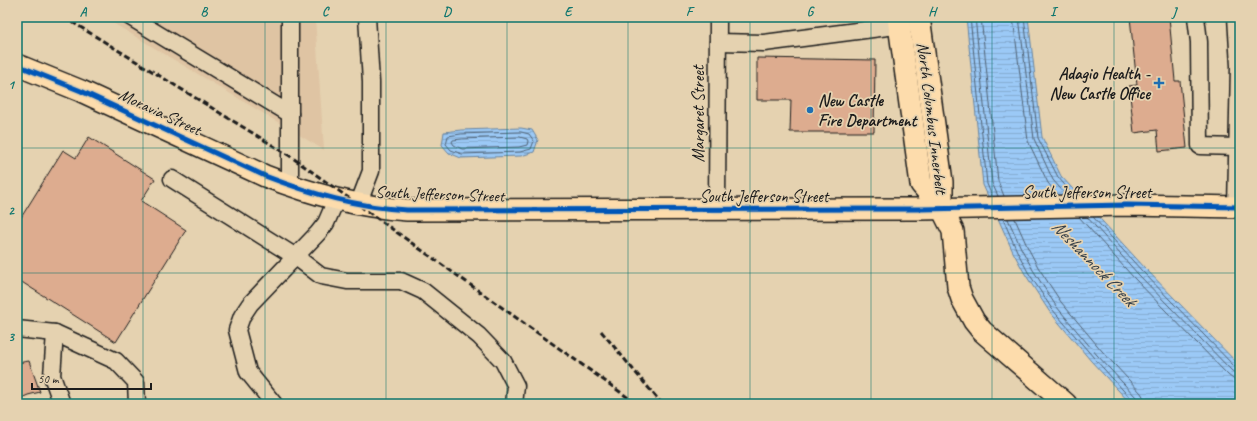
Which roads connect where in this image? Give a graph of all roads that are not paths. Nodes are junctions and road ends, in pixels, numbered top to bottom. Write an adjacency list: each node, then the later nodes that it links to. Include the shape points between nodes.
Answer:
1 (130, 17): 12 (street)
2 (290, 17): 12 (street)
3 (367, 17): 17 (street, via 371,82 371,171)
4 (718, 17): 9 (street, Margaret Street)
5 (1196, 17): 13 (street, via 1199,42 1200,146)
6 (1236, 17): 11 (street)
7 (920, 20): 8 (street); 19 (main road, North Columbus Innerbelt, via 942,182)
8 (899, 22): 9 (street, via 764,43); 19 (main road, North Columbus Innerbelt, via 921,184)
9 (718, 42): 20 (street, Margaret Street)
10 (17, 65): 15 (main road, Moravia Street)
11 (1239, 66): 13 (street)
12 (290, 114): 15 (street)
13 (1237, 147): 18 (street)
14 (172, 179): 21 (street)
15 (290, 185): 16 (main road, South Jefferson Street)
16 (336, 200): 17 (main road, South Jefferson Street); 21 (street, via 326,223)
17 (358, 205): 20 (main road, South Jefferson Street, via 407,210)
18 (1238, 207): 19 (main road, South Jefferson Street, via 1127,205)
19 (942, 209): 20 (main road, South Jefferson Street); 28 (main road, via 953,231 960,293 974,322)
20 (717, 210)
21 (296, 257): 26 (street, via 250,304 237,330 248,372); 27 (street, via 321,276 347,281 401,281 423,291 479,336 503,361 516,386)
22 (17, 329): 23 (street)
23 (55, 332): 24 (street, via 52,376); 25 (street, via 116,361 136,382)
24 (62, 404)
25 (137, 404)
26 (274, 404)
27 (514, 404)
28 (1066, 404)

